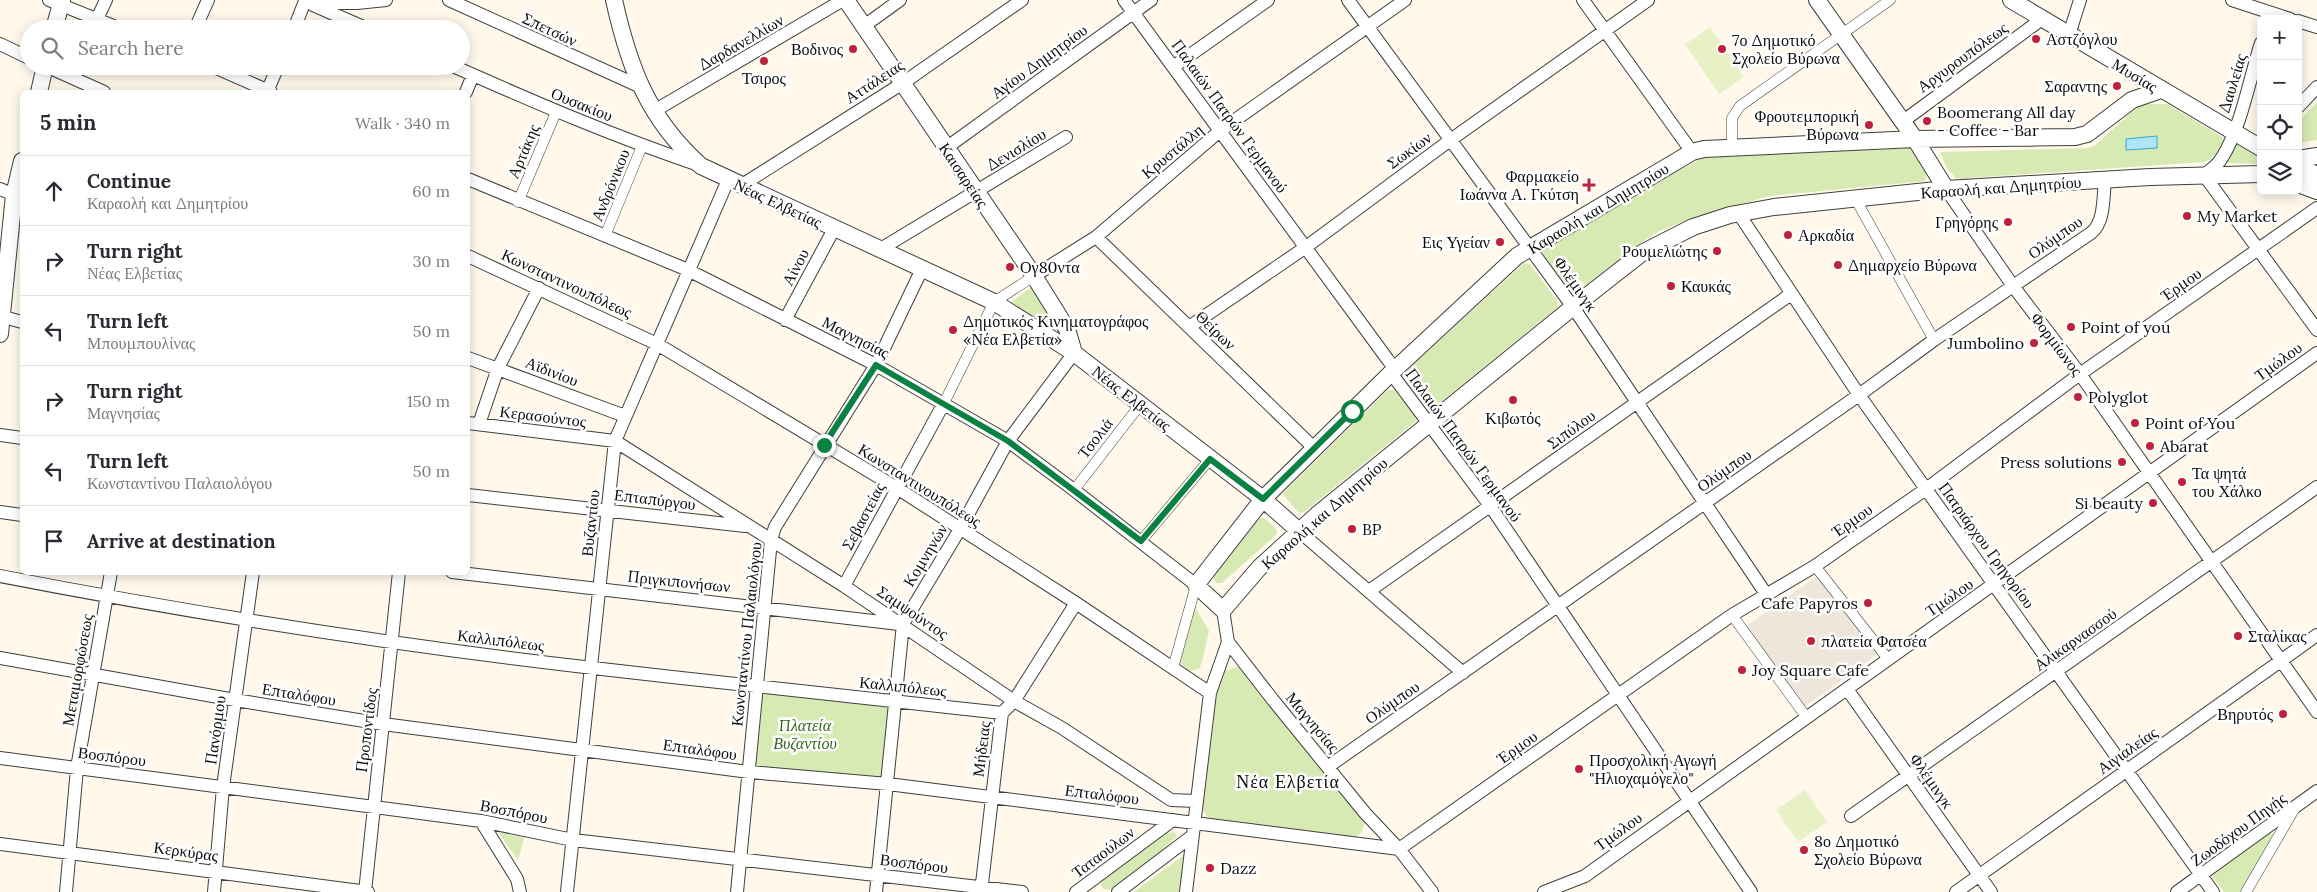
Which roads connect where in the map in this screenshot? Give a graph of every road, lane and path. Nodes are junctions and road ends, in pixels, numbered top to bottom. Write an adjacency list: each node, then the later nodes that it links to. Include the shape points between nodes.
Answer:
1 (106, 0): 25 (street)
2 (208, 0): 28 (street)
3 (386, 0): 21 (street, via 357,3)
4 (449, 0): 49 (street, Σπετσών)
5 (614, 0): 49 (street, Νέας Ελβετίας)
6 (845, 0): 32 (street, Καισαρείας); 58 (street, Δαρδανελλίων)
7 (900, 0): 32 (street)
8 (1022, 0): 48 (street, Αττάλειας)
9 (1124, 0): 24 (street, Παλαιών Πατρών Γερμανού)
10 (1151, 0): 24 (street, Αγίου Δημητρίου)
11 (1268, 0): 41 (street)
12 (1348, 0): 33 (street, Φλέμινγκ)
13 (1406, 0): 33 (street, Κρυστάλλη)
14 (1583, 0): 35 (street)
15 (1648, 0): 35 (street, Σωκίων)
16 (1817, 0): 36 (street, Φορμίωνος)
17 (1890, 0): 36 (street)
18 (2011, 0): 26 (street, Μυσίας)
19 (2080, 0): 37 (street)
20 (2232, 0): 23 (street)
21 (304, 1): 29 (street); 30 (street)
22 (57, 2): 25 (street); 27 (street)
23 (2271, 10)
24 (1133, 12): 41 (street, Παλαιών Πατρών Γερμανού); 68 (street, Αγίου Δημητρίου)
25 (97, 19)
26 (2042, 19): 37 (street, Μυσίας); 60 (street, Αργυρουπόλεως)
27 (55, 20)
28 (199, 20)
29 (297, 20)
30 (347, 20)
31 (2302, 22): 34 (street)
32 (864, 26): 48 (street, Καισαρείας)
33 (1368, 26): 61 (street, Κρυστάλλη); 65 (street, Φλέμινγκ)
34 (2317, 27)
35 (1606, 31): 65 (street, Σωκίων); 70 (street)
36 (1843, 35): 60 (street, Φορμίωνος); 69 (street, via 1734,112)
37 (2069, 35): 56 (street, Μυσίας)
38 (0, 44): 39 (street)
39 (20, 54)
40 (2257, 56): 62 (street, Δαυλείας)
41 (1173, 67): 61 (street, Παλαιών Πατρών Γερμανού)
42 (470, 74): 47 (street, Ουσακίου)
43 (43, 75): 51 (street)
44 (65, 75): 52 (street)
45 (232, 75): 53 (street)
46 (275, 75): 54 (street)
47 (473, 75): 55 (street); 59 (street, Ουσακίου)
48 (903, 83): 68 (street, Καισαρείας); 79 (street, Αττάλειας)
49 (639, 86): 58 (street, Νέας Ελβετίας)
50 (2317, 87): 57 (street)
51 (39, 90)
52 (99, 90)
53 (265, 90)
54 (270, 90)
55 (467, 90)
56 (2161, 90): 62 (street, Μυσίας); 64 (street, Καραολή και Δημητρίου, via 2132,100 2087,134 2075,137)
57 (2300, 105)
58 (654, 111): 72 (street, Νέας Ελβετίας, via 685,152)
59 (556, 112): 66 (street, Ουσακίου); 86 (street, Αρτάκης)
60 (1902, 122): 64 (street, Φορμίωνος)
61 (1221, 130): 91 (street, Κρυστάλλη); 92 (street, Παλαιών Πατρών Γερμανού)
62 (2233, 132): 67 (street, Μυσίας); 76 (street, Δαυλείας, via 2224,156)
63 (1066, 137): 83 (street, Δενισλίου)
64 (1915, 140): 69 (street, Καραολή και Δημητρίου); 81 (street, Φορμίωνος)
65 (1449, 141): 92 (street, Σωκίων); 93 (street, Φλέμινγκ)
66 (642, 146): 72 (street, Ουσακίου); 90 (street, Ανδρόνικου)
67 (2257, 146)
68 (946, 148): 83 (street, Καισαρείας)
69 (1732, 148): 70 (street, Καραολή και Δημητρίου)
70 (1692, 152): 93 (street, Καραολή και Δημητρίου)
71 (2317, 156): 74 (street)
72 (701, 166): 79 (street, Νέας Ελβετίας)
73 (20, 168): 84 (street)
74 (2306, 169)
75 (2257, 174): 76 (street, Καραολή και Δημητρίου)
76 (2204, 175): 78 (street, Καραολή και Δημητρίου); 94 (street)
77 (470, 180): 86 (street, Μαγνησίας)
78 (2105, 180): 81 (street, Καραολή και Δημητρίου); 100 (street, Ολύμπου, via 2098,228)
79 (735, 182): 89 (street, Νέας Ελβετίας); 98 (street, Βυζαντίου)
80 (2302, 185): 82 (street)
81 (1946, 189): 85 (street, Καραολή και Δημητρίου); 100 (street, Φορμίωνος)
82 (2317, 191)
83 (975, 192): 95 (street, Δενισλίου); 99 (street, Καισαρείας)
84 (12, 194): 105 (street)
85 (1855, 198): 88 (street, Καραολή και Δημητρίου, via 1784,205); 111 (street)
86 (518, 202): 90 (street, Μαγνησίας)
87 (2317, 208): 94 (street, Έρμου)
88 (1739, 214): 102 (street, Πατριάρχου Γρηγορίου); 104 (street, Καραολή και Δημητρίου, via 1693,226 1642,253)
89 (834, 230): 95 (street, Νέας Ελβετίας); 106 (street, Αίνου)
90 (605, 236): 98 (street, Μαγνησίας)
91 (1096, 237): 99 (street, Κρυστάλλη); 108 (street, Θείρων)
92 (1306, 247): 108 (street, Σωκίων); 118 (street, Παλαιών Πατρών Γερμανού, via 1392,365)
93 (1530, 248): 104 (street, Φλέμινγκ); 118 (street, Καραολή και Δημητρίου, via 1499,272)
94 (2259, 249): 109 (street); 119 (street, Έρμου)
95 (879, 250): 97 (street, Νέας Ελβετίας)
96 (470, 257): 101 (street, Κωνσταντινουπόλεως)
97 (922, 269): 103 (street, Νέας Ελβετίας); 116 (street, Κωνσταντίνου Παλαιολόγου)
98 (688, 270): 106 (street, Μαγνησίας); 112 (street, Βυζαντίου)
99 (1034, 276): 103 (street); 113 (street, Καισαρείας, via 1067,329)
100 (2013, 286): 111 (street, Ολύμπου); 119 (street, Φορμίωνος)
101 (538, 288): 112 (street, Κωνσταντινουπόλεως); 117 (street)
102 (1791, 294): 120 (street, Πατριάρχου Γρηγορίου); 122 (street, Σιπύλου)
103 (994, 302): 113 (street, Νέας Ελβετίας); 121 (street, Σεβαστείας)
104 (1573, 307): 122 (street, Φλέμινγκ); 126 (street, Καραολή και Δημητρίου)
105 (1, 316): 107 (street); 110 (street)
106 (785, 320): 116 (street, Μαγνησίας)
107 (20, 321)
108 (1189, 327): 132 (street, Θείρων)
109 (2317, 330)
110 (0, 334)
111 (1934, 340): 120 (street, Ολύμπου)
112 (658, 344): 124 (street, Βυζαντίου); 131 (street, Κωνσταντινουπόλεως)
113 (1074, 353): 123 (street, Νέας Ελβετίας); 130 (street, Κομνηνών)
114 (2317, 353): 134 (street, Τμώλου)
115 (470, 359): 117 (street, Αϊδινίου)
116 (876, 365): 121 (street, Μαγνησίας); 131 (street, Κωνσταντίνου Παλαιολόγου)
117 (498, 368): 124 (street, Αϊδινίου); 125 (street)
118 (1391, 372): 126 (street, Παλαιών Πατρών Γερμανού); 132 (street, Καραολή και Δημητρίου)
119 (2080, 374): 134 (street, Φορμίωνος); 137 (street, Έρμου)
120 (1859, 395): 137 (street, Πατριάρχου Γρηγορίου); 141 (street, Ολύμπου)
121 (944, 403): 130 (street, Μαγνησίας); 135 (street, Σεβαστείας)
122 (1636, 403): 141 (street, Φλέμινγκ); 142 (street, Σιπύλου)
123 (1140, 404): 133 (street, Νέας Ελβετίας); 138 (street, Τσολιά)
124 (625, 416): 129 (street, Βυζαντίου)
125 (474, 424): 129 (street, Κερασούντος)
126 (1430, 424): 142 (street, Παλαιών Πατρών Γερμανού); 148 (street, Καραολή και Δημητρίου)
127 (0, 435): 128 (street)
128 (20, 438)
129 (615, 441): 143 (street, Βυζαντίου); 146 (street, Σαμψούντος)
130 (1008, 441): 138 (street, Μαγνησίας); 147 (street, Κομνηνών)
131 (824, 445): 135 (street, Κωνσταντινουπόλεως); 149 (street, Κωνσταντίνου Παλαιολόγου, via 775,527)
132 (1314, 448): 140 (street, Καραολή και Δημητρίου)
133 (1210, 459): 140 (street, Νέας Ελβετίας); 150 (street)
134 (2150, 473): 151 (street, Φορμίωνος); 158 (street, Τμώλου)
135 (897, 488): 147 (street, Κωνσταντινουπόλεως); 160 (street, Σεβαστείας)
136 (2317, 488): 151 (street, Αλικαρνασσού)
137 (1926, 489): 152 (street, Έρμου); 158 (street, Πατριάρχου Γρηγορίου)
138 (1074, 490): 150 (street, Μαγνησίας)
139 (470, 495): 143 (street, Επταπύργου)
140 (1263, 499): 148 (street, Νέας Ελβετίας); 159 (street, Καραολή και Δημητρίου)
141 (1704, 504): 163 (street, Φλέμινγκ); 167 (street, Ολύμπου)
142 (1491, 506): 162 (street, Σιπύλου); 167 (street, Παλαιών Πατρών Γερμανού)
143 (608, 509): 146 (street, Επταπύργου); 161 (street, Βυζαντίου)
144 (0, 512): 145 (street)
145 (20, 515)
146 (750, 526): 149 (street, Σαμψούντος)
147 (960, 529): 165 (street, Κωνσταντινουπόλεως); 171 (street, Κομνηνών)
148 (1299, 531): 162 (street, Νέας Ελβετίας); 168 (street, Καραολή και Δημητρίου, via 1259,568)
149 (771, 540): 160 (street, Σαμψούντος); 166 (street, Κωνσταντίνου Παλαιολόγου)
150 (1141, 541): 159 (street, Μαγνησίας)
151 (2212, 562): 177 (street, Φορμίωνος); 180 (street, Αλικαρνασσού)
152 (1815, 566): 163 (street, Έρμου); 176 (street)
153 (470, 574): 161 (street, Πριγκιπονήσων)
154 (110, 575): 164 (street, Μεταμορφώσεως)
155 (253, 575): 170 (street, Πανόρμου)
156 (399, 575): 173 (street, Προποντίδος)
157 (0, 576): 164 (street, Καλλιπόλεως)
158 (1996, 584): 176 (street, Τμώλου); 180 (street, Πατριάρχου Γρηγορίου)
159 (1196, 585): 168 (street); 179 (street)
160 (844, 586): 171 (street, Σαμψούντος)
161 (600, 588): 166 (street, Πριγκιπονήσων); 178 (street, Βυζαντίου)
162 (1369, 591): 181 (street, Νέας Ελβετίας)
163 (1766, 594): 169 (street, Έρμου)
164 (106, 597): 170 (street, Καλλιπόλεως); 182 (street, Μεταμορφώσεως)
165 (1076, 603): 179 (street, Κωνσταντινουπόλεως); 189 (street, Μήδειας)
166 (765, 607): 171 (street, Πριγκιπονήσων); 183 (street, Κωνσταντίνου Παλαιολόγου)
167 (1557, 607): 181 (street, Ολύμπου); 186 (street, Παλαιών Πατρών Γερμανού)
168 (1222, 610): 174 (street)
169 (1732, 615): 186 (street, Έρμου); 192 (street)
170 (248, 620): 173 (street, Καλλιπόλεως); 187 (street, Πανόρμου)
171 (903, 624): 188 (street, Κομνηνών); 189 (street, Σαμψούντος)
172 (2317, 635): 177 (street, Αιγιαλείας)
173 (393, 642): 178 (street, Καλλιπόλεως); 193 (street, Προποντίδος)
174 (1228, 642): 185 (street); 196 (street, Μαγνησίας)
175 (0, 658): 182 (street, Επταλόφου)
176 (1888, 659): 184 (street, Τμώλου)
177 (2280, 661): 190 (street, Φορμίωνος); 198 (street, Αιγιαλείας)
178 (591, 668): 183 (street, Καλλιπόλεως); 194 (street, Βυζαντίου)
179 (1173, 668): 185 (street, Κωνσταντινουπόλεως)
180 (2057, 672): 198 (street, Πατριάρχου Γρηγορίου); 200 (street, Αλικαρνασσού)
181 (1464, 673): 196 (street, Ολύμπου)
182 (93, 674): 187 (street, Επταλόφου); 197 (street, Μεταμορφώσεως)
183 (757, 686): 188 (street, Καλλιπόλεως); 199 (street, Κωνσταντίνου Παλαιολόγου)
184 (1847, 689): 192 (street, Τμώλου); 200 (street, Φλέμινγκ)
185 (1210, 693): 206 (street)
186 (1618, 696): 205 (street, Παλαιών Πατρών Γερμανού); 216 (street, Έρμου)
187 (235, 700): 193 (street, Επταλόφου); 202 (street, Πανόρμου)
188 (895, 701): 191 (street, Καλλιπόλεως); 201 (street, Κομνηνών)
189 (1014, 701): 191 (street, Μήδειας); 206 (street, Σαμψούντος, via 1062,728 1171,800)
190 (2317, 712)
191 (1002, 713): 204 (street, Μήδειας)
192 (1807, 718): 205 (street, Τμώλου)
193 (383, 724): 194 (street, Επταλόφου); 207 (street, Προποντίδος)
194 (583, 750): 199 (street, Επταλόφου); 214 (street, Βυζαντίου)
195 (0, 758): 197 (street, Βοσπόρου)
196 (1329, 766): 216 (street, Μαγνησίας, via 1365,813)
197 (77, 768): 202 (street, Βοσπόρου); 217 (street, Μεταμορφώσεως)
198 (2126, 770): 221 (street, Πατριάρχου Γρηγορίου); 222 (street, Αιγιαλείας)
199 (749, 772): 201 (street, Επταλόφου); 218 (street, Κωνσταντίνου Παλαιολόγου)
200 (1908, 776): 209 (street, Αλικαρνασσού); 222 (street, Φλέμινγκ)
201 (888, 784): 204 (street, Επταλόφου); 220 (street, Κομνηνών)
202 (223, 787): 207 (street, Βοσπόρου); 219 (street, Πανόρμου)
203 (2317, 791): 208 (street, Ζωοδόχου Πηγής)
204 (991, 797): 210 (street, Επταλόφου); 223 (street, Μήδειας)
205 (1688, 800): 236 (street, Τμώλου, via 1584,876); 237 (street, Παλαιών Πατρών Γερμανού)
206 (1196, 801): 212 (street)
207 (374, 807): 211 (street, Βοσπόρου); 226 (street, Προποντίδος)
208 (2295, 807): 221 (street, Ζωοδόχου Πηγής); 242 (street)
209 (1851, 816)
210 (1173, 820): 212 (street, Επταλόφου); 232 (street, Ταταούλων)
211 (482, 821): 214 (street, Βοσπόρου); 227 (street, via 517,878)
212 (1193, 822): 213 (street); 216 (street, Επταλόφου)
213 (1192, 836): 233 (street); 234 (street)
214 (573, 840): 218 (street, Βοσπόρου); 228 (street, Βυζαντίου)
215 (0, 844): 217 (street, Κερκύρας)
216 (1399, 849): 235 (street, Μαγνησίας)
217 (70, 852): 219 (street, Κερκύρας); 224 (street, Μεταμορφώσεως)
218 (741, 859): 220 (street, Βοσπόρου); 229 (street, Κωνσταντίνου Παλαιολόγου)
219 (216, 872): 225 (street, Πανόρμου); 226 (street, Κερκύρας)
220 (878, 875): 223 (street, Βοσπόρου); 230 (street, Κομνηνών)
221 (2201, 875): 240 (street, Ζωοδόχου Πηγής); 241 (street, Πατριάρχου Γρηγορίου)
222 (1979, 876): 238 (street, Αιγιαλείας); 239 (street, Φλέμινγκ)
223 (981, 890): 231 (street, Βοσπόρου)
224 (66, 892)
225 (214, 892)
226 (366, 892)
227 (520, 892)
228 (567, 892)
229 (738, 892)
230 (876, 892)
231 (1022, 892)
232 (1076, 892)
233 (1118, 892)
234 (1186, 892)
235 (1432, 892)
236 (1544, 892)
237 (1749, 892)
238 (1956, 892)
239 (1991, 892)
240 (2177, 892)
241 (2213, 892)
242 (2246, 892)

